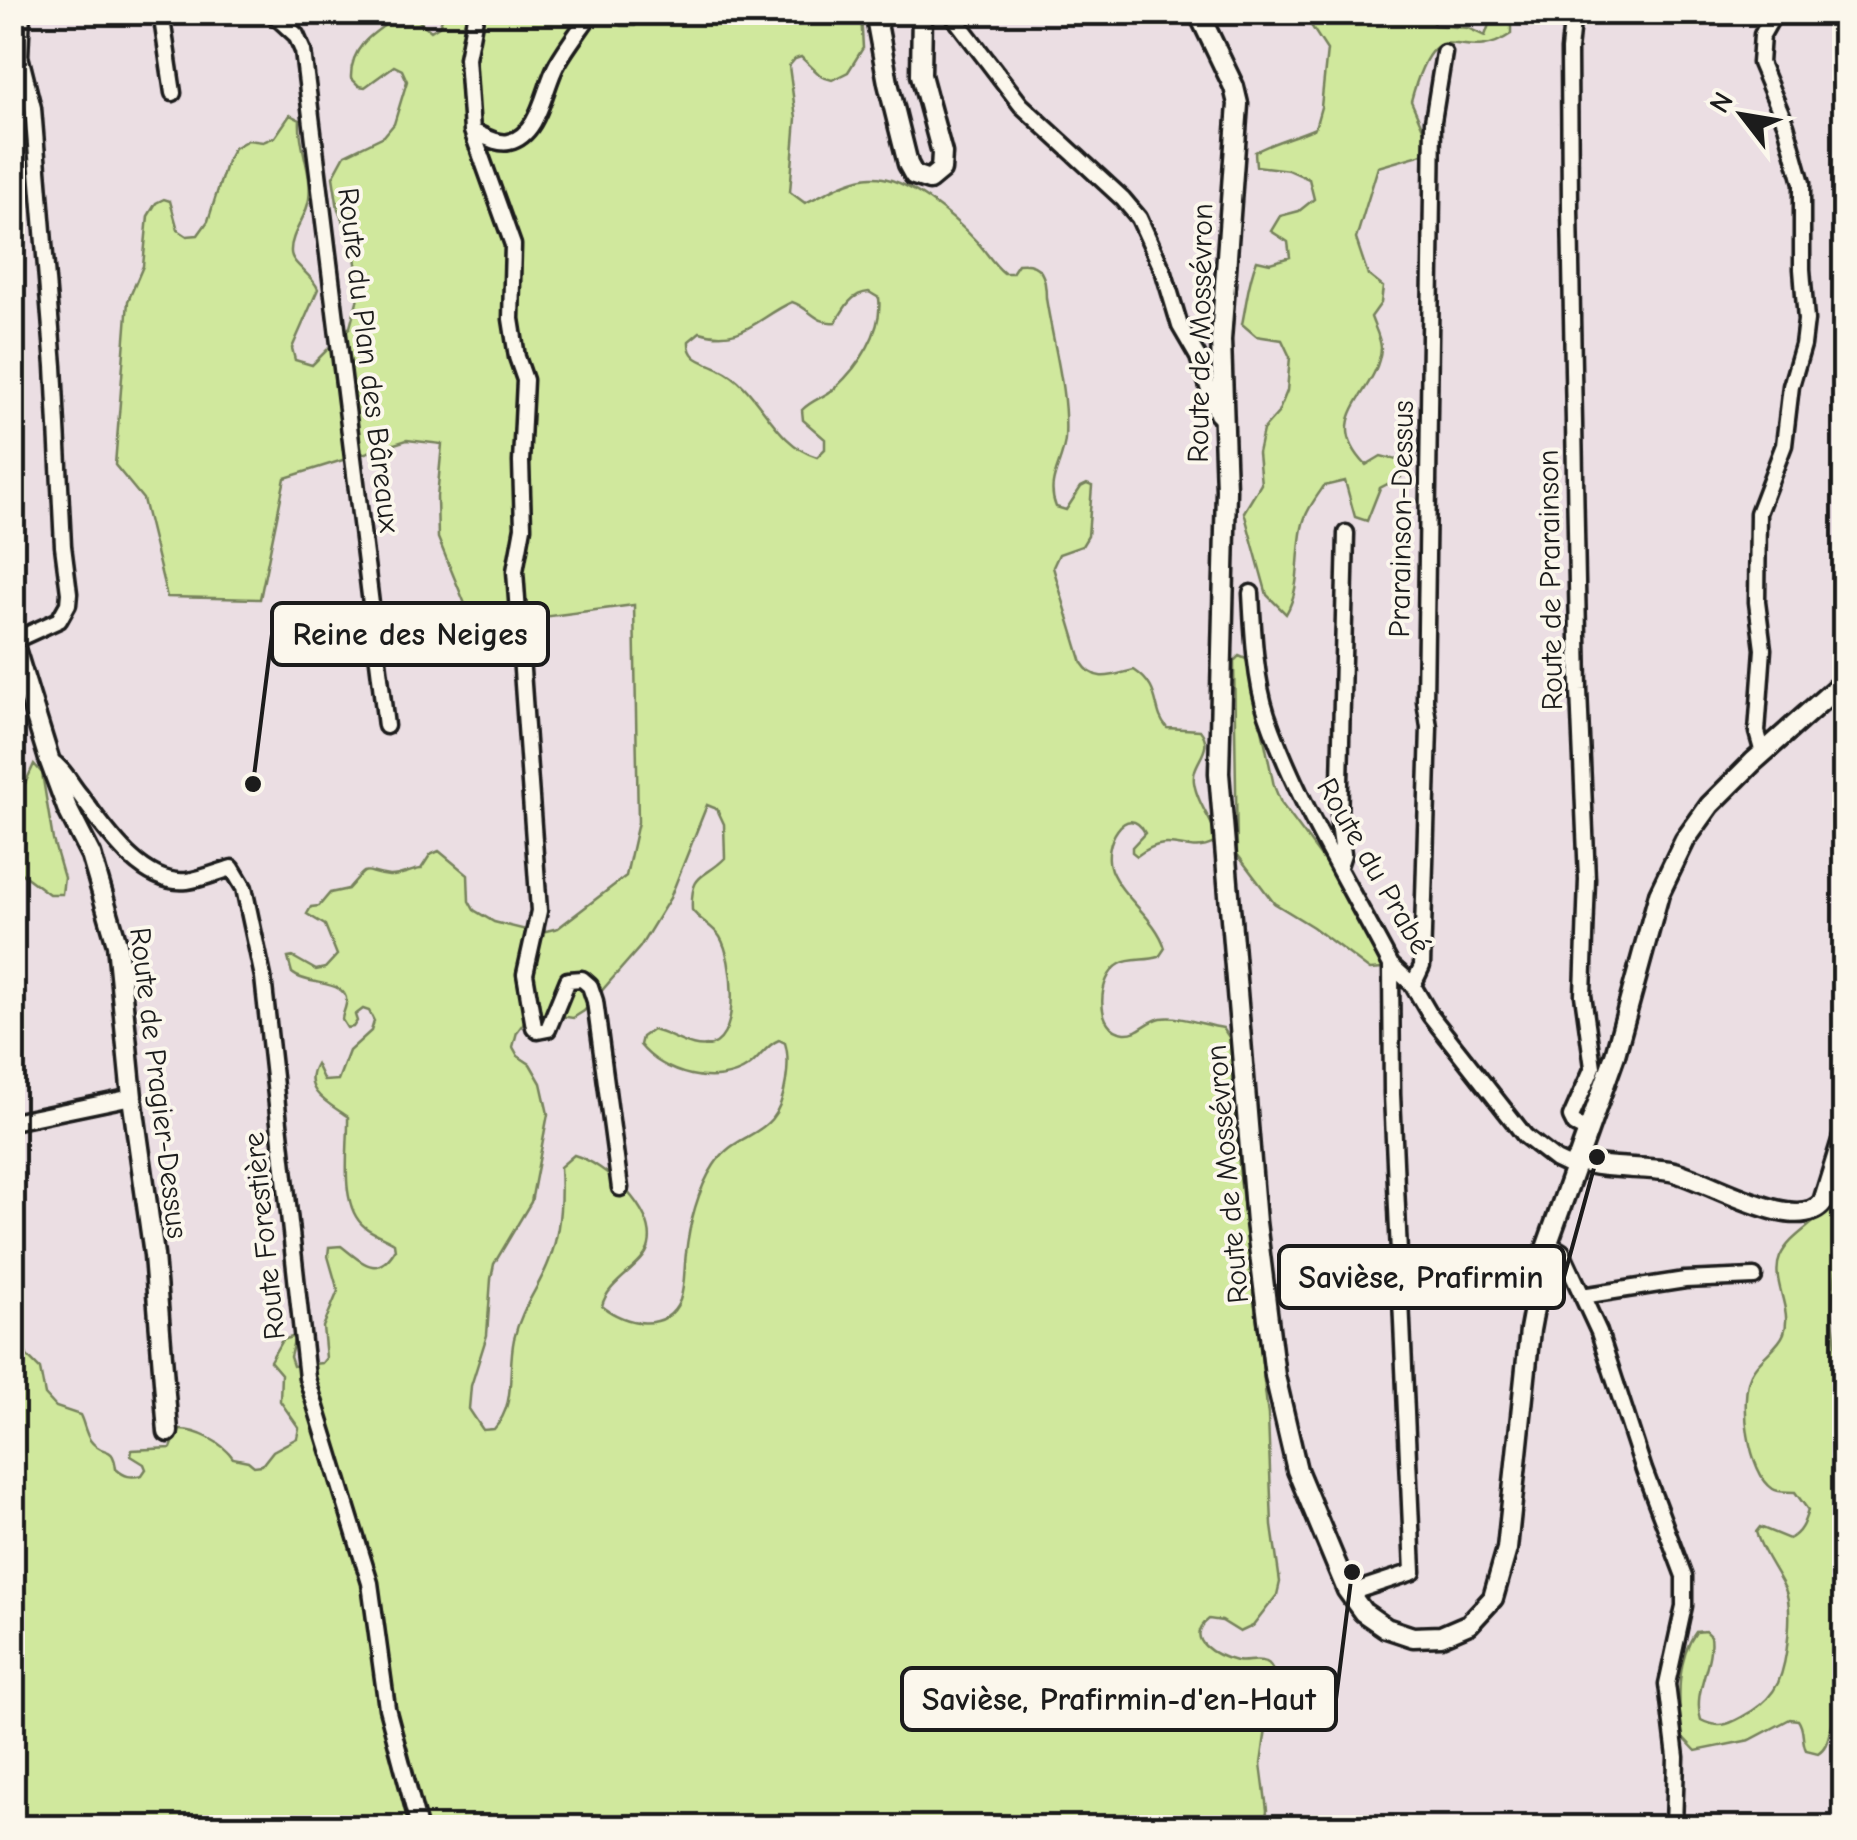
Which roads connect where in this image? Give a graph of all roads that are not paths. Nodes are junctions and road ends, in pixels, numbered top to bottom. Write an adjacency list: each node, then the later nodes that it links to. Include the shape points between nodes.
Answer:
1 (22, 12): 18 (street, via 20,56 33,108 69,593 59,620)
2 (161, 12): 13 (street)
3 (271, 12): 20 (street, Route du Plan des Bâreaux, via 303,51)
4 (476, 12): 14 (street, via 467,58)
5 (592, 12): 14 (street, via 554,69 527,131 498,142)
6 (875, 12): 7 (street, via 908,164 929,180 941,170 942,154 921,74)
7 (922, 12)
8 (950, 12): 15 (street, via 1032,116 1140,218 1216,414)
9 (1198, 12): 15 (street, Route de Mossévron, via 1238,104 1222,331)
10 (1573, 12): 28 (street, Route de Prarainson, via 1584,995 1592,1067 1570,1117)
11 (1775, 12): 21 (street, via 1760,56 1802,183 1806,320 1784,445 1758,514 1764,656 1756,732)
12 (1444, 53): 25 (street, Prarainson-Dessus, via 1432,121 1429,727 1422,966)
13 (173, 93)
14 (472, 130): 31 (street, via 513,246 511,319 525,380 523,527 515,570 539,911 525,974 538,1032 548,1029 568,980 590,986)
15 (1225, 421): 36 (street, Route de Mossévron, via 1220,792 1256,1227 1292,1453)
16 (1346, 533): 23 (street)
17 (1250, 593): 23 (street, Route du Prabé, via 1266,711)
18 (13, 640): 22 (street, Route de Pragier-Dessus)
19 (1844, 681): 21 (street, Route de Mossévron)
20 (386, 726)
21 (1763, 753): 28 (street, Route de Mossévron, via 1702,815 1672,863)
22 (50, 759): 26 (street, Route de Pragier-Dessus, via 91,855 117,944); 37 (street, Route Forestière, via 144,868 188,881 232,868 244,888 263,978 307,1378 370,1583 387,1708)
23 (1339, 866): 24 (street, Route du Prabé)
24 (1391, 964): 25 (street, Route du Prabé); 36 (street, via 1413,1572)
25 (1413, 985): 30 (street, Route du Prabé, via 1524,1136 1556,1160)
26 (132, 1097): 27 (street); 35 (street, Route de Pragier-Dessus)
27 (12, 1122)
28 (1588, 1131): 30 (street, Route de Mossévron)
29 (1844, 1134): 30 (street, via 1823,1202 1804,1214 1741,1200 1681,1174)
30 (1575, 1164): 32 (street, Route de Mossévron)
31 (620, 1188)
32 (1547, 1243): 34 (street, via 1560,1248); 36 (street, Route de Mossévron, via 1530,1330 1505,1562 1493,1598 1469,1624 1422,1638 1379,1624)
33 (1754, 1277): 34 (street)
34 (1582, 1296): 38 (street, via 1685,1583 1668,1684)
35 (168, 1432)
36 (1349, 1593)
37 (420, 1828)
38 (1674, 1828)

